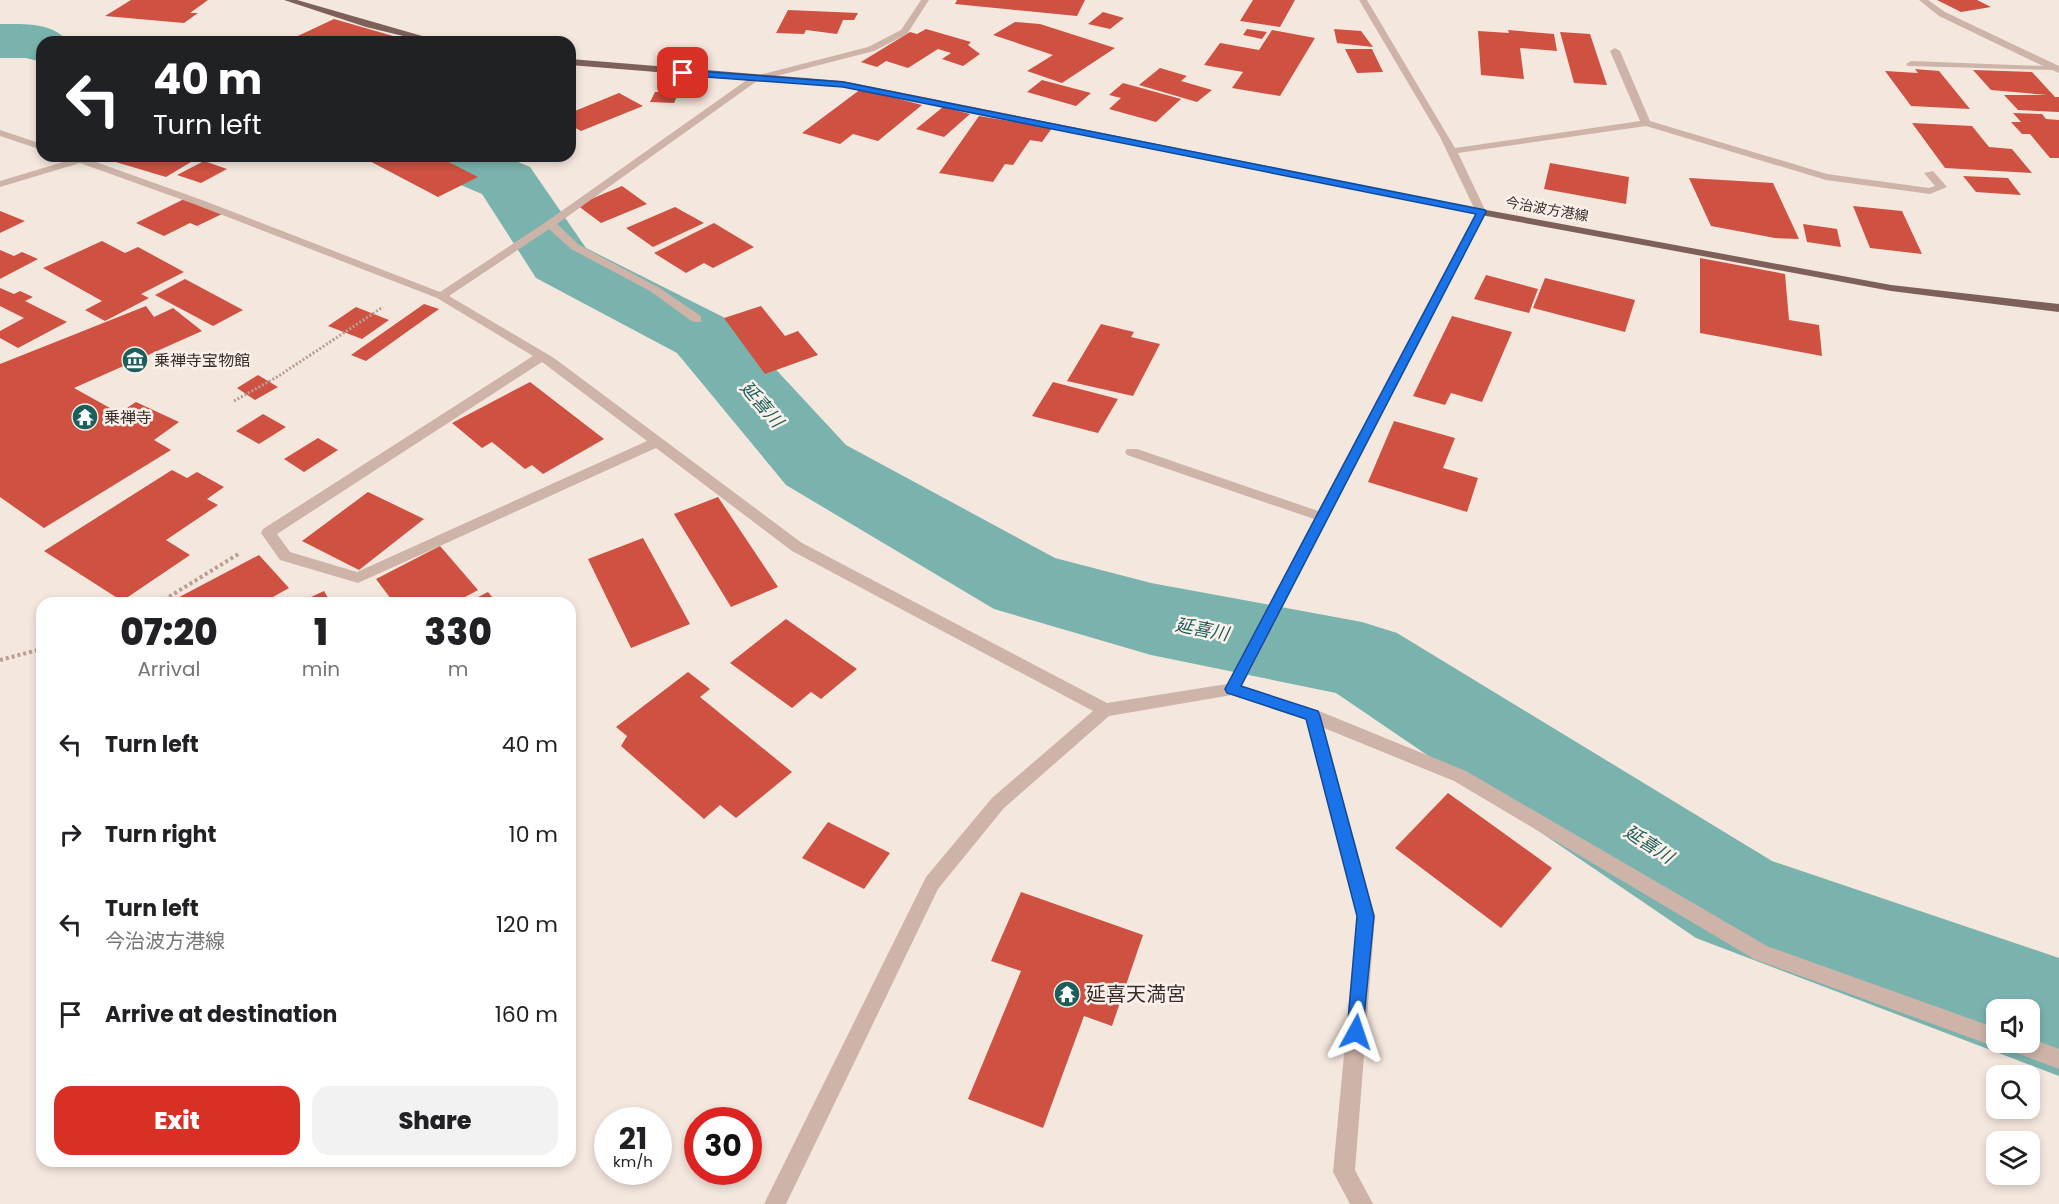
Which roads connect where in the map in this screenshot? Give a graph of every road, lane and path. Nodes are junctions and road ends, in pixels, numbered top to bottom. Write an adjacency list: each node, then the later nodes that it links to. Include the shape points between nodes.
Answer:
1 (288, 0): 5 (main road)
2 (926, 0): 10 (street, via 904,32 872,49)
3 (1364, 0): 14 (street)
4 (1923, 0): 9 (street, via 1942,14)
5 (413, 36)
6 (1615, 51): 11 (street)
7 (576, 63): 10 (main road, 今治波方港線)
8 (1911, 64): 9 (street)
9 (2058, 70)
10 (754, 78): 19 (main road, 今治波方港線, via 843,84); 20 (street)
11 (1646, 123): 14 (street); 17 (street, via 1826,177 1930,191 1942,187)
12 (0, 133): 13 (street)
13 (36, 145)
14 (1452, 151): 19 (street)
15 (63, 162): 18 (street)
16 (85, 162): 21 (street)
17 (1929, 172)
18 (0, 184)
19 (1482, 212): 23 (main road, 今治波方港線, via 1891,288); 29 (street)
20 (550, 224): 22 (street); 24 (street, via 575,247 654,289)
21 (415, 286): 22 (street); 26 (path)
22 (441, 296): 25 (street)
23 (2059, 308)
24 (698, 319)
25 (542, 356): 27 (street); 30 (street)
26 (234, 401)
27 (659, 441): 30 (street, via 358,578 285,556); 35 (street, via 797,547)
28 (1132, 452): 29 (street)
29 (1322, 517): 34 (street)
30 (268, 533): 31 (path)
31 (169, 597)
32 (36, 651): 33 (path)
33 (0, 660)
34 (1232, 689): 35 (street); 36 (street)
35 (1105, 710): 40 (street, via 998,803 932,883)
36 (1312, 716): 37 (street, via 1460,776 1761,953); 41 (street, via 1366,916 1344,1172)
37 (1986, 1033)
38 (2040, 1052): 39 (street)
39 (2059, 1059)
40 (775, 1204)
41 (1362, 1204)

